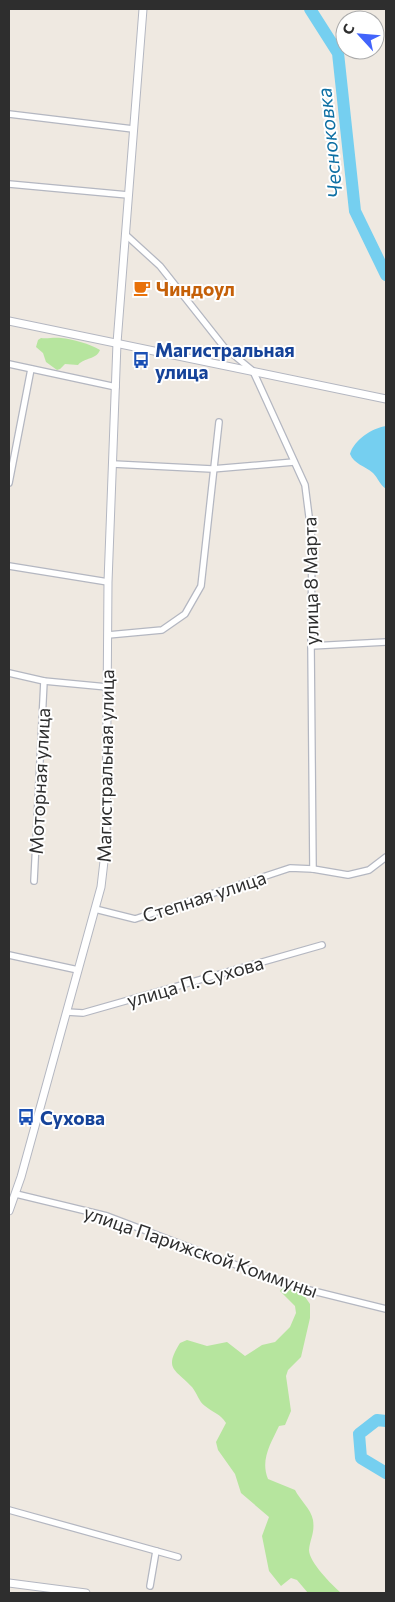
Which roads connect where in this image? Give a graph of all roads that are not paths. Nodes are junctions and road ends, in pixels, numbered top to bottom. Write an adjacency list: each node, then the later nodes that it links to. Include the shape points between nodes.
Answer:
1 (143, 9): 3 (street, Магистральная улица)
2 (9, 114): 3 (street)
3 (133, 129): 5 (street, Магистральная улица)
4 (9, 184): 5 (street)
5 (128, 195): 6 (street, Магистральная улица)
6 (126, 235): 8 (street, Магистральная улица); 11 (street, улица 8 Марта, via 160,266 224,347)
7 (9, 321): 8 (street)
8 (117, 343): 11 (street); 12 (street, Магистральная улица)
9 (9, 364): 10 (street)
10 (31, 369): 12 (street); 18 (street)
11 (253, 371): 13 (street); 15 (street, улица 8 Марта)
12 (116, 387): 16 (street, Магистральная улица)
13 (386, 399)
14 (219, 422): 17 (street)
15 (294, 462): 17 (street); 23 (street, улица 8 Марта, via 305,485 312,540)
16 (113, 464): 17 (street); 20 (street, Магистральная улица)
17 (212, 469): 21 (street, via 201,586 185,614 162,630)
18 (9, 482)
19 (9, 566): 20 (street)
20 (108, 582): 21 (street, Магистральная улица)
21 (108, 636): 26 (street, Магистральная улица)
22 (386, 642): 23 (street)
23 (311, 646): 28 (street, улица 8 Марта)
24 (9, 673): 25 (street)
25 (44, 681): 26 (street); 29 (street, Моторная улица)
26 (107, 687): 30 (street, Магистральная улица, via 106,844)
27 (386, 858): 28 (street, Степная улица, via 370,870 348,875)
28 (313, 869): 30 (street, Степная улица, via 290,868 135,919)
29 (34, 881)
30 (95, 909): 33 (street, Магистральная улица)
31 (322, 945): 34 (street, улица П. Сухова, via 83,1013)
32 (9, 955): 33 (street)
33 (78, 970): 34 (street, Магистральная улица)
34 (67, 1012): 35 (street, Магистральная улица)
35 (16, 1194): 36 (street, Магистральная улица); 37 (street, улица Парижской Коммуны, via 107,1216 289,1285)
36 (9, 1211)
37 (386, 1309)
38 (9, 1510): 39 (street)
39 (156, 1551): 40 (street); 42 (street)
40 (178, 1557)
41 (9, 1583): 43 (street)
42 (150, 1586)
43 (86, 1593)

